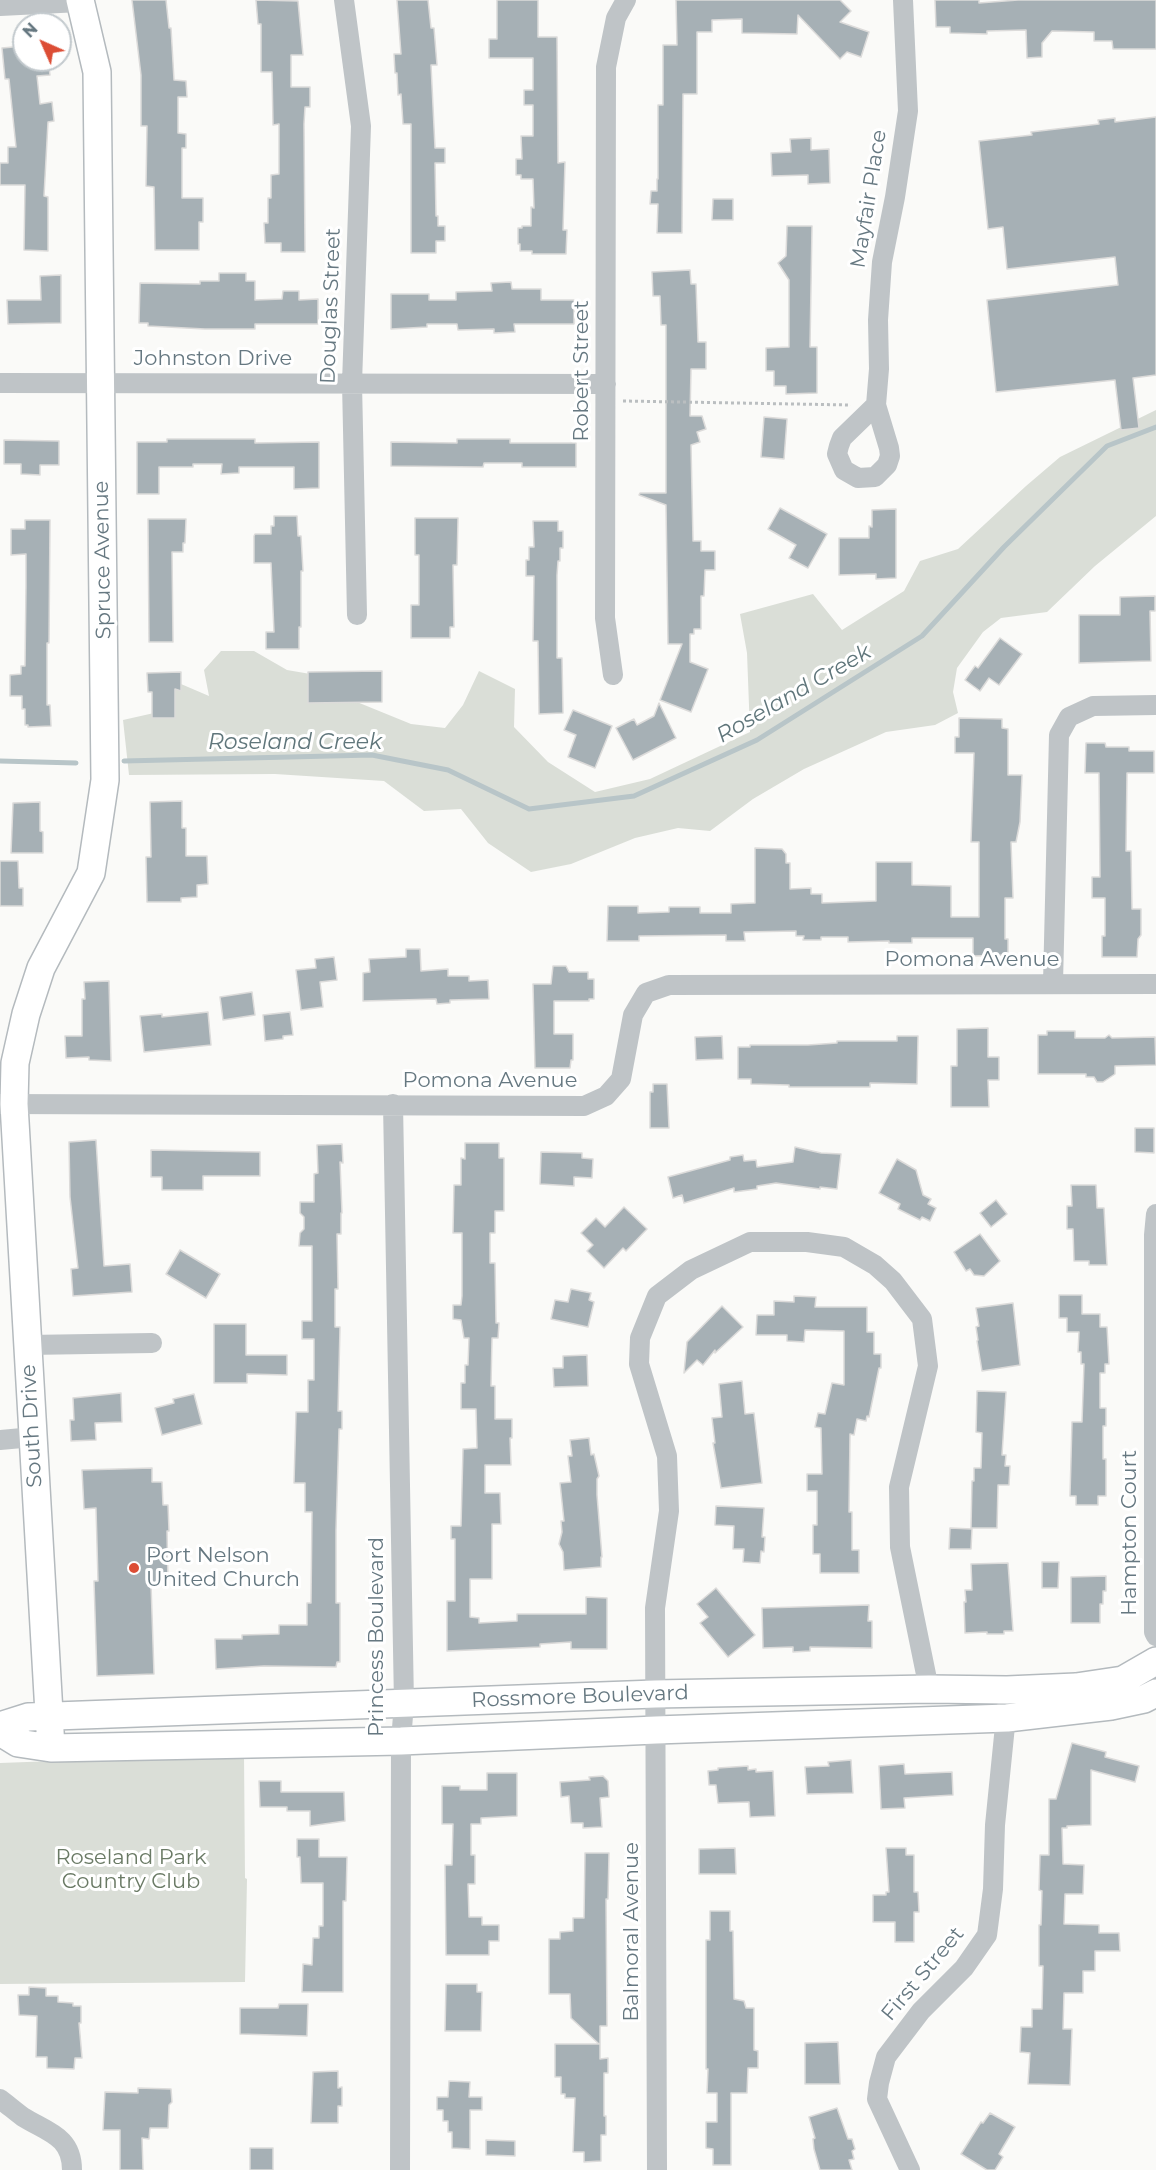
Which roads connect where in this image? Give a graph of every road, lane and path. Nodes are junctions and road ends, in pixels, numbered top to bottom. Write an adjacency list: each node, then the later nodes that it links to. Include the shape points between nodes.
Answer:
1 (344, 0): 8 (street, Douglas Street, via 361,126)
2 (626, 0): 9 (street, Robert Street, via 616,18 606,67)
3 (903, 0): 10 (street, Mayfair Place, via 908,111 882,262)
4 (80, 1): 5 (street); 7 (street, Spruce Avenue, via 97,72)
5 (0, 6)
6 (0, 383): 7 (street, Johnston Drive)
7 (101, 383): 8 (street, Johnston Drive); 16 (street, Spruce Avenue, via 105,780 91,873 41,968 26,1014)
8 (352, 383): 9 (street, Johnston Drive); 11 (street, Douglas Street)
9 (606, 393): 10 (path); 12 (street, Robert Street, via 605,618)
10 (876, 405)
11 (357, 615)
12 (613, 675)
13 (1156, 705): 14 (street, via 1093,706 1069,717 1059,735)
14 (1053, 983): 15 (street, Pomona Avenue); 17 (street, Pomona Avenue, via 669,986 646,993 633,1015 621,1079 606,1096 584,1106)
15 (1156, 984)
16 (7, 1104): 17 (street, Pomona Avenue); 20 (street, South Drive)
17 (393, 1104): 31 (street, Princess Boulevard)
18 (1156, 1214): 21 (street, Hampton Court)
19 (152, 1342): 20 (street)
20 (28, 1345): 23 (street, South Drive)
21 (1156, 1406): 22 (street, Hampton Court)
22 (1155, 1430): 25 (street, Hampton Court)
23 (33, 1437): 24 (street); 32 (street, South Drive)
24 (0, 1440)
25 (1156, 1636)
26 (1156, 1661): 28 (street, Rossmore Boulevard, via 1123,1680)
27 (929, 1689): 28 (street, Rossmore Boulevard); 30 (street, Rossmore Boulevard); 30 (street, Balmoral Avenue, via 900,1547 899,1487 928,1366 922,1319 887,1276 844,1247 807,1242 750,1242 691,1270 657,1296 640,1338 639,1364 667,1456 669,1512 655,1608)
28 (1007, 1690): 33 (street, First Street)
29 (1156, 1693): 33 (street, Rossmore Boulevard, via 1111,1706)
30 (655, 1694): 31 (street, Rossmore Boulevard); 35 (street, Balmoral Avenue)
31 (404, 1703): 32 (street, Rossmore Boulevard); 37 (street, Princess Boulevard)
32 (49, 1718): 34 (street, Rossmore Boulevard, via 28,1717); 38 (street, South Drive)
33 (1007, 1718): 35 (street, Rossmore Boulevard); 43 (street, First Street, via 987,1935 964,1968 921,2011 886,2057 879,2083 877,2099)
34 (0, 1726)
35 (656, 1730): 37 (street, Rossmore Boulevard); 42 (street, Balmoral Avenue)
36 (0, 1732): 38 (street, Rossmore Boulevard, via 18,1743)
37 (401, 1741): 38 (street, Rossmore Boulevard); 41 (street, Princess Boulevard)
38 (51, 1748)
39 (0, 2099): 40 (street, via 67,2145)
40 (72, 2170)
41 (400, 2170)
42 (657, 2170)
43 (910, 2170)

